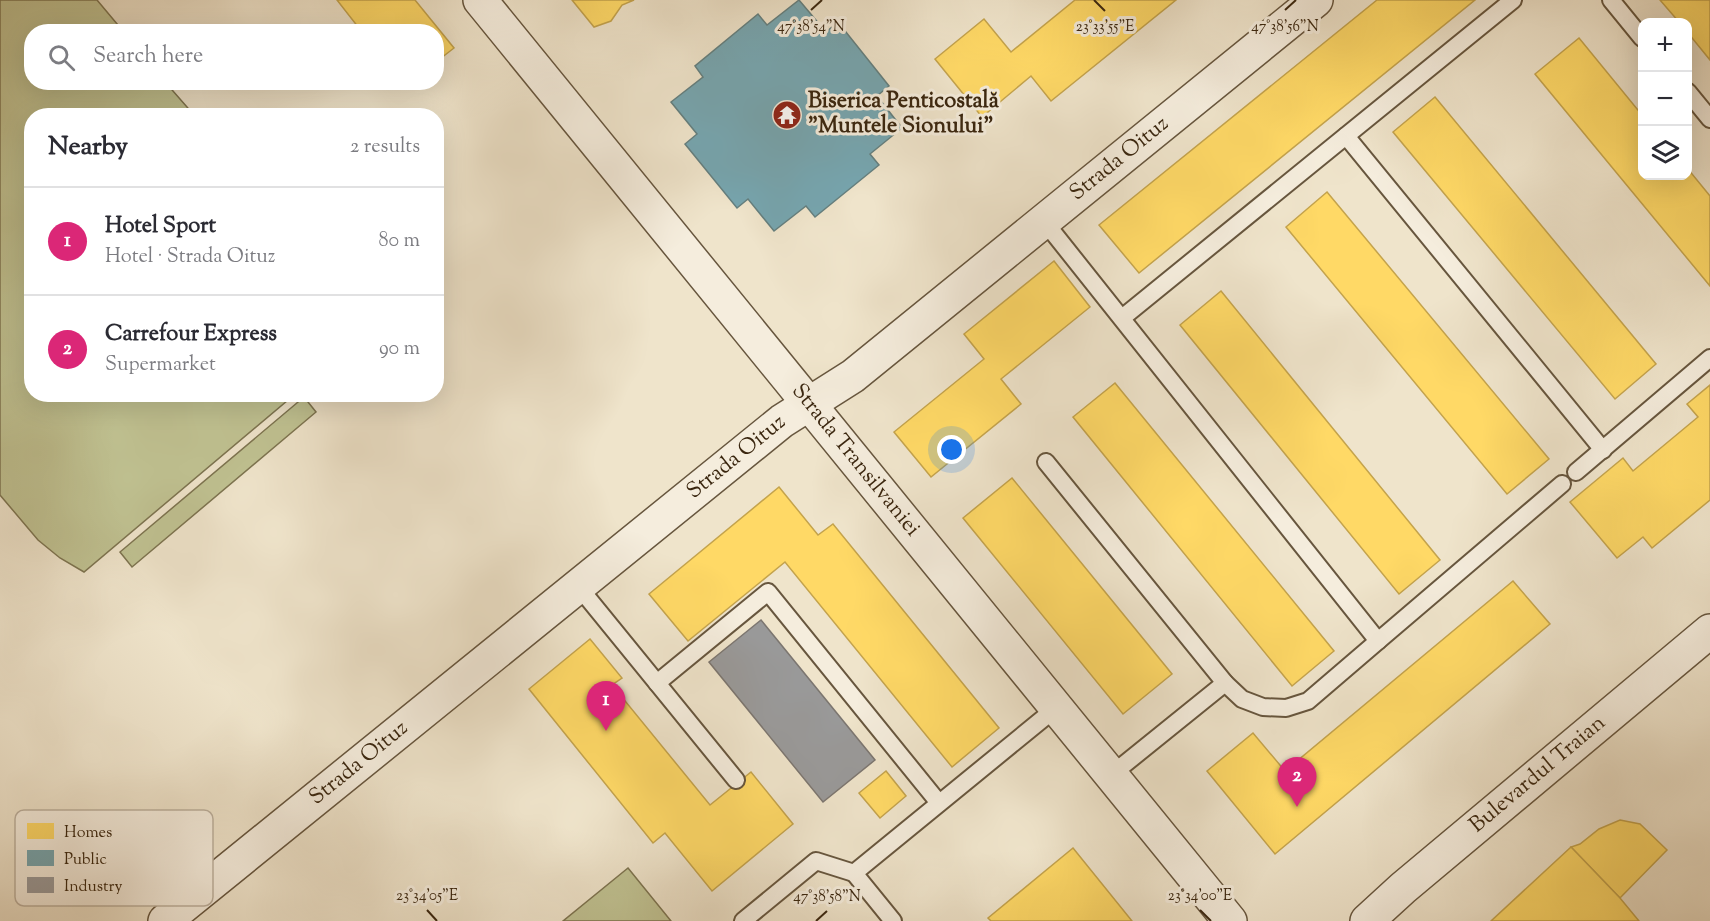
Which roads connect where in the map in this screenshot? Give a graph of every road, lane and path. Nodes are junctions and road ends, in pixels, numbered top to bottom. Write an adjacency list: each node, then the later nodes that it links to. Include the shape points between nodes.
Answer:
1 (480, 0): 12 (street, Strada Transilvaniei)
2 (1316, 0): 9 (street, Strada Oituz)
3 (1513, 0): 8 (lane)
4 (1611, 0): 5 (lane)
5 (1638, 33)
6 (1692, 97): 7 (lane)
7 (1710, 119)
8 (1347, 136): 10 (lane); 13 (lane)
9 (1044, 220): 10 (lane); 12 (street, Strada Oituz, via 853,376)
10 (1122, 318): 19 (lane)
11 (1710, 358): 13 (lane)
12 (809, 404): 17 (street, Strada Oituz, via 782,421); 22 (street, Strada Transilvaniei)
13 (1603, 450): 15 (lane)
14 (1046, 462): 21 (lane)
15 (1576, 472)
16 (1562, 484): 19 (lane)
17 (578, 586): 20 (lane); 27 (street, Strada Oituz)
18 (1710, 631): 33 (street, Bulevardul Traian)
19 (1378, 641): 21 (lane, via 1308,701 1286,708 1263,707 1242,699)
20 (657, 683): 24 (lane); 25 (lane, via 768,592)
21 (1226, 683): 23 (lane)
22 (1056, 708): 23 (street, Strada Transilvaniei); 25 (lane)
23 (1111, 775): 32 (street, Strada Transilvaniei)
24 (736, 780)
25 (939, 803): 26 (lane)
26 (854, 873): 30 (lane, via 816,861); 31 (lane)
27 (213, 882)
28 (183, 906): 29 (street, Strada Oituz)
29 (165, 921)
30 (743, 921)
31 (892, 921)
32 (1230, 921)
33 (1367, 921)

